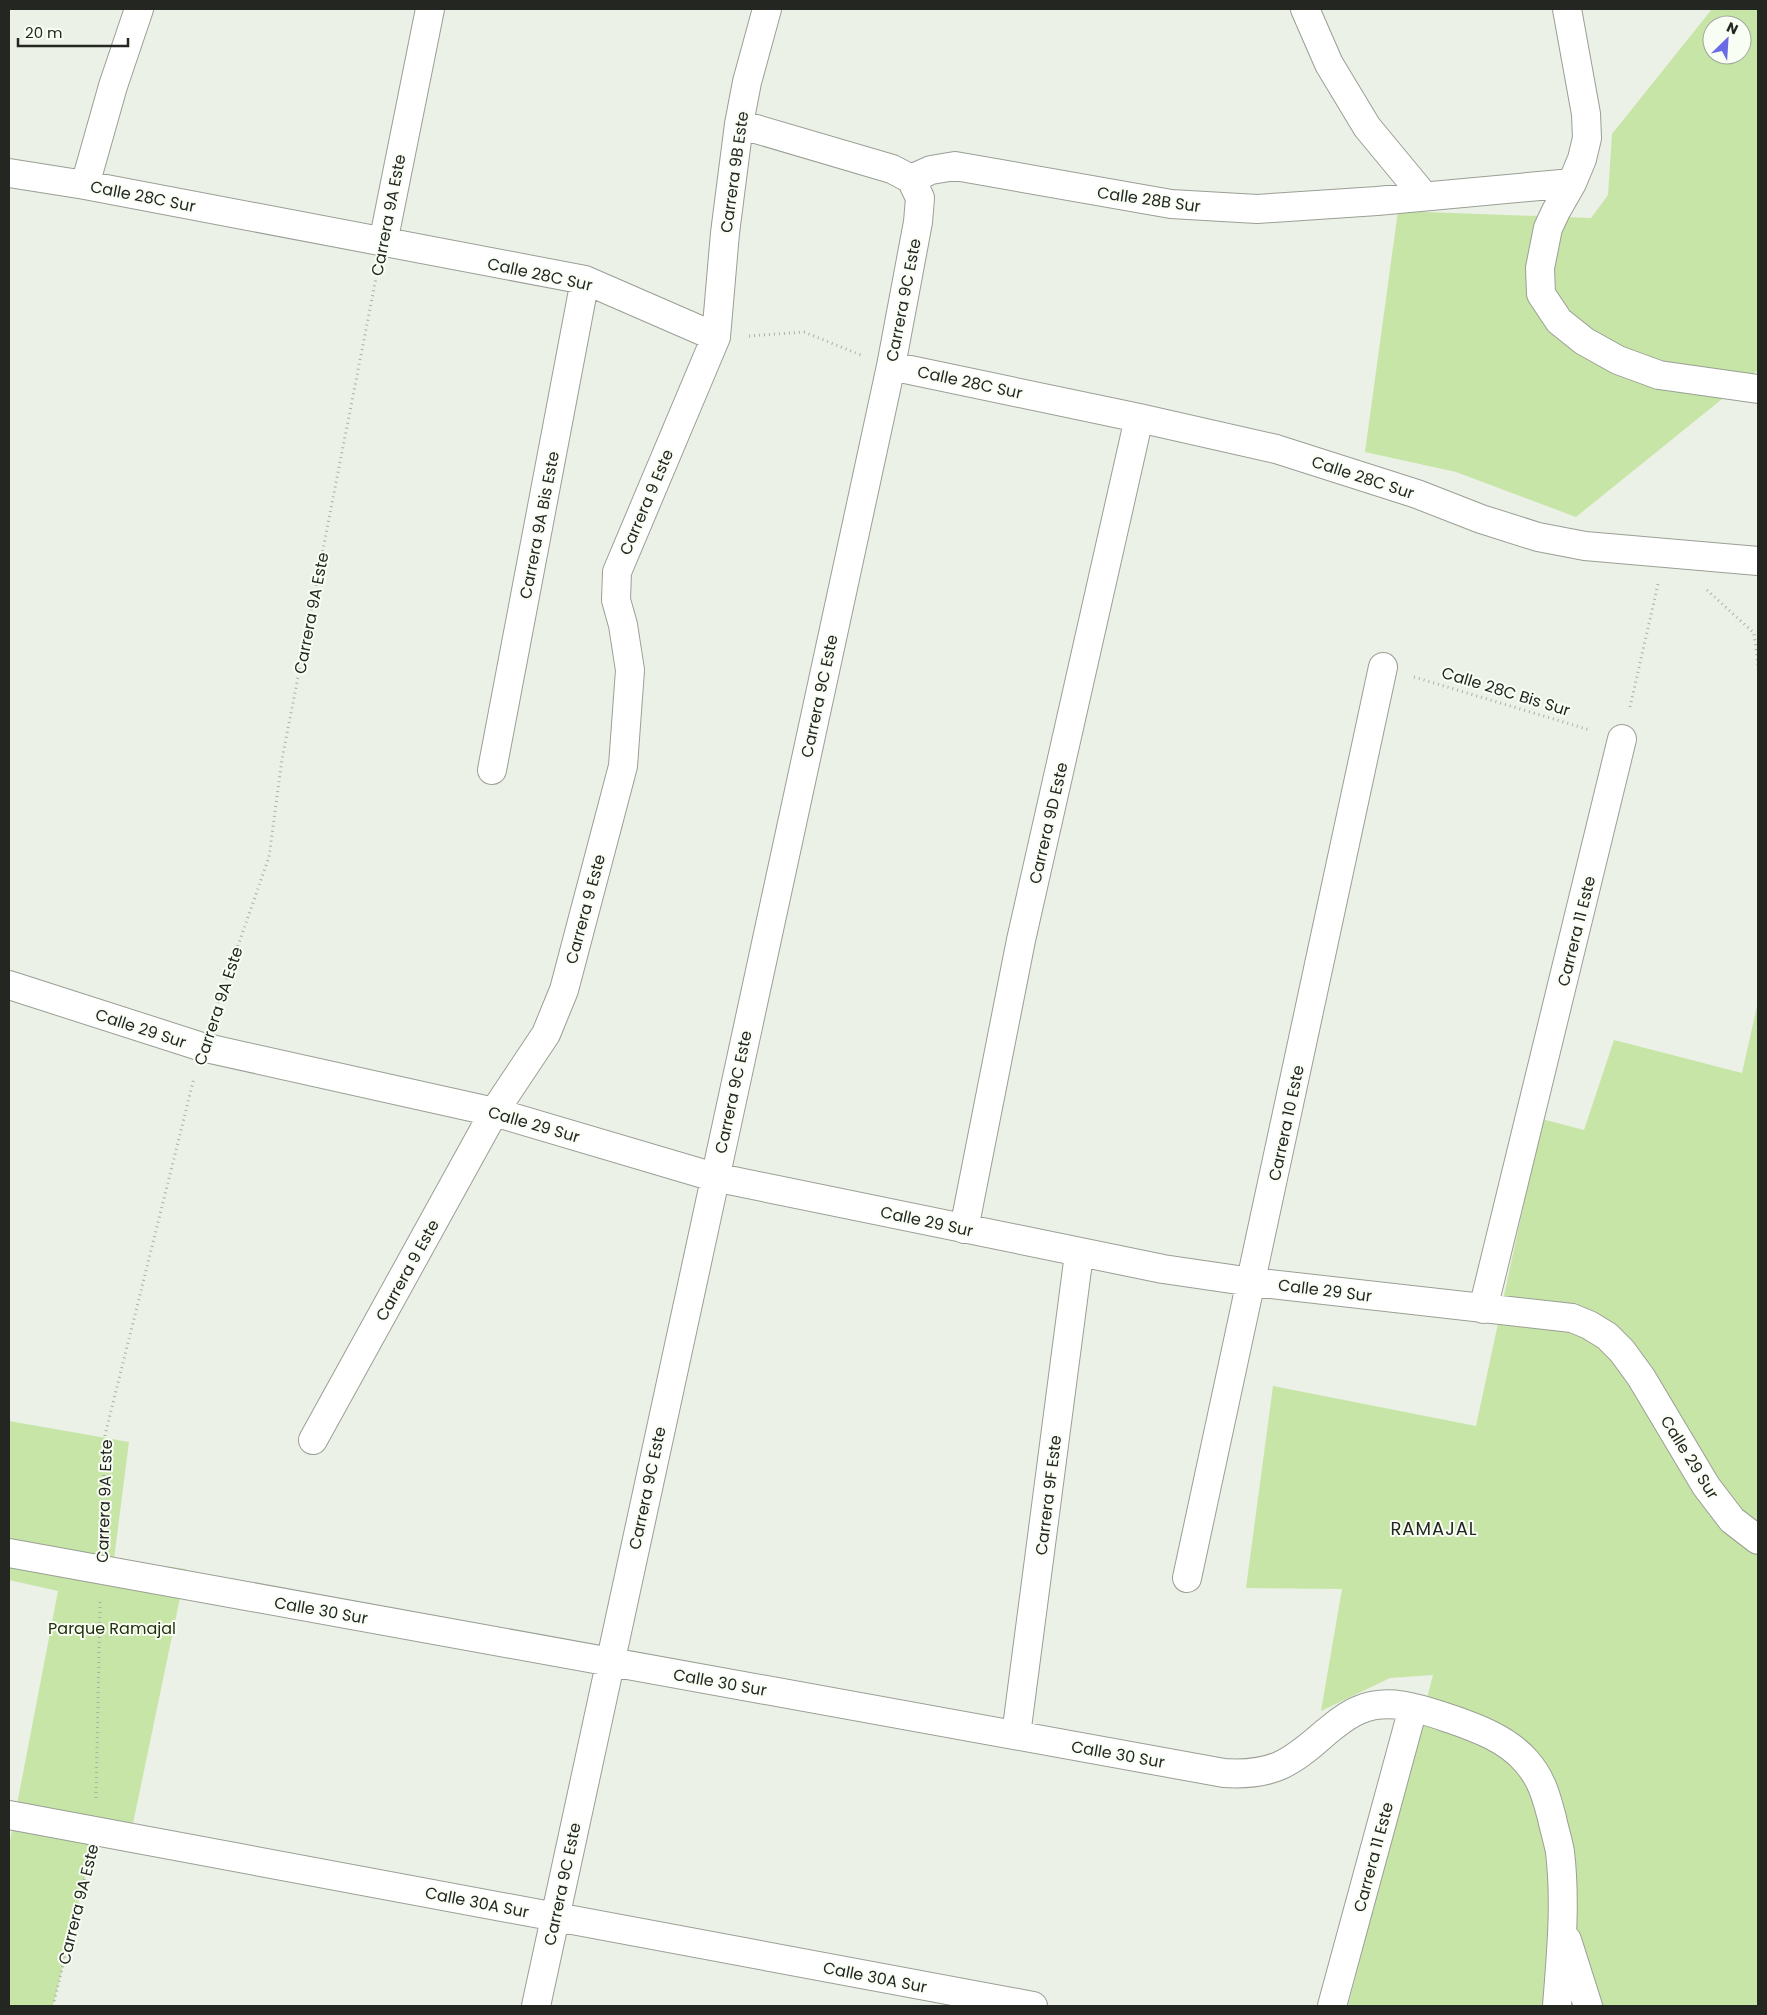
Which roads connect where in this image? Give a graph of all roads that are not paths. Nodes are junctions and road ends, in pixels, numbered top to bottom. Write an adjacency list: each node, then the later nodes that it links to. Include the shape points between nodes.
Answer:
1 (139, 9): 10 (street)
2 (430, 9): 12 (street, Carrera 9A Este)
3 (767, 9): 6 (street, Carrera 9B Este)
4 (1305, 9): 11 (street, via 1328,64 1367,127)
5 (1567, 9): 9 (street, via 1586,114 1587,138)
6 (739, 124): 8 (street, via 892,169); 14 (street, Carrera 9B Este)
7 (9, 173): 10 (street, Calle 28C Sur)
8 (911, 180): 11 (street, Calle 28B Sur, via 931,170 955,166 1171,204 1257,209); 15 (street, Carrera 9C Este, via 920,198 918,222)
9 (1572, 183): 11 (street, Calle 28B Sur); 16 (street, via 1548,228 1540,268 1541,294 1559,321 1584,341 1618,360 1659,375)
10 (85, 185): 12 (street, Calle 28C Sur)
11 (1424, 196)
12 (382, 243): 13 (street, Calle 28C Sur)
13 (585, 280): 14 (street, Calle 28C Sur); 21 (street, Carrera 9A Bis Este)
14 (716, 338): 23 (street, Carrera 9 Este, via 617,572 616,600 630,670 622,766 564,990 546,1034)
15 (891, 366): 17 (street, Calle 28C Sur); 24 (street, Carrera 9C Este)
16 (1758, 389)
17 (1139, 418): 18 (street, Calle 28C Sur, via 1276,449 1538,537 1585,546); 25 (street, Carrera 9D Este, via 1021,940)
18 (1758, 562)
19 (1383, 667): 27 (street, Carrera 10 Este)
20 (1622, 739): 28 (street, Carrera 11 Este)
21 (492, 770)
22 (9, 985): 23 (street, Calle 29 Sur, via 202,1048)
23 (494, 1112): 24 (street, Calle 29 Sur); 29 (street, Carrera 9 Este)
24 (714, 1177): 25 (street, Calle 29 Sur); 33 (street, Carrera 9C Este)
25 (964, 1229): 26 (street, Calle 29 Sur)
26 (1079, 1254): 27 (street, Calle 29 Sur); 35 (street, Carrera 9F Este)
27 (1252, 1282): 28 (street, Calle 29 Sur); 32 (street, Carrera 10 Este)
28 (1483, 1309): 30 (street, Calle 29 Sur, via 1572,1318 1607,1336 1641,1377 1706,1486 1732,1520)
29 (313, 1440)
30 (1758, 1540)
31 (9, 1554): 33 (street, Calle 30 Sur)
32 (1187, 1578)
33 (610, 1662): 35 (street, Calle 30 Sur); 37 (street, Carrera 9C Este)
34 (1413, 1708): 35 (street, Calle 30 Sur, via 1379,1704 1359,1710 1341,1720 1299,1756 1275,1769 1248,1775 1224,1774); 38 (street, Calle 30 Sur, via 1467,1725 1502,1741 1525,1760 1544,1786 1560,1851); 41 (street, Carrera 11 Este)
35 (1016, 1736)
36 (9, 1815): 37 (street, Calle 30A Sur)
37 (556, 1917): 39 (street, Carrera 9C Este); 40 (street, Calle 30A Sur)
38 (1563, 1926): 42 (street); 43 (street)
39 (536, 2006)
40 (1033, 2006)
41 (1332, 2006)
42 (1557, 2006)
43 (1588, 2006)

